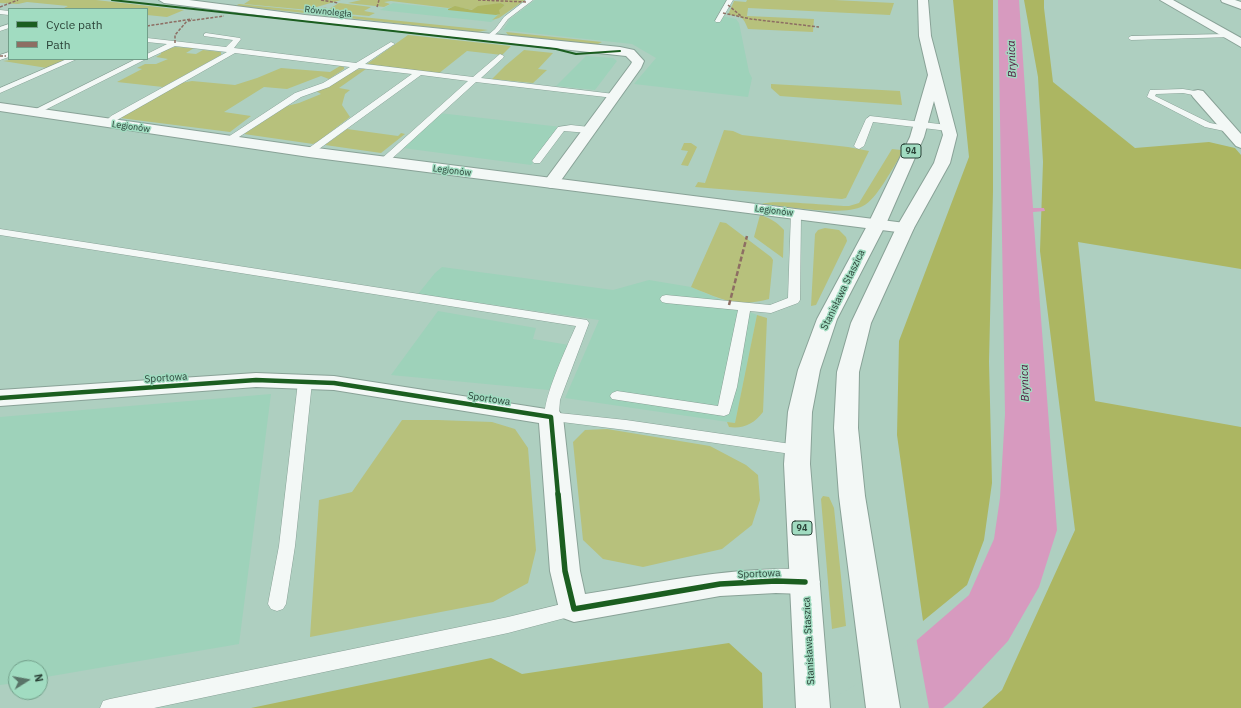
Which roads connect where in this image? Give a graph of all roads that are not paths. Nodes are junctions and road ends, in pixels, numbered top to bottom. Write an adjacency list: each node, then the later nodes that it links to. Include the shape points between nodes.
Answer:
1 (164, 0): 7 (street, Równoległa)
2 (530, 0): 11 (lane, via 506,18)
3 (730, 0): 9 (lane)
4 (923, 0): 25 (street, via 925,36)
5 (1166, 0): 12 (street)
6 (1226, 0): 8 (street)
7 (196, 2): 11 (street, Równoległa, via 220,8)
8 (1241, 6)
9 (718, 21)
10 (206, 35): 18 (lane, via 238,39)
11 (490, 36): 29 (street, Równoległa, via 630,53 638,61 637,65)
12 (1229, 36): 13 (lane); 16 (street)
13 (1131, 38)
14 (148, 40): 15 (lane)
15 (175, 43): 18 (lane); 19 (lane)
16 (1241, 43)
17 (392, 44): 23 (lane)
18 (232, 50): 23 (lane); 32 (lane)
19 (148, 56)
20 (500, 56): 26 (lane)
21 (71, 60): 27 (lane)
22 (140, 60): 31 (lane)
23 (357, 65): 24 (lane); 37 (lane, via 326,85 298,95)
24 (419, 73): 26 (lane); 40 (lane)
25 (935, 74): 33 (street, Stanisława Staszica / 94); 34 (street)
26 (474, 79): 29 (lane); 42 (lane)
27 (0, 91)
28 (1198, 94): 35 (street); 35 (lane, via 1182,91 1153,92 1151,96 1208,125)
29 (614, 96): 36 (street, Równoległa)
30 (0, 107): 31 (street, Legionów)
31 (32, 113): 32 (street, Legionów)
32 (107, 124): 37 (street, Legionów)
33 (921, 124): 34 (lane); 39 (lane, via 870,119); 45 (street, Stanisława Staszica / 94)
34 (948, 128): 46 (street, via 950,135 942,163)
35 (1229, 129): 38 (street)
36 (589, 130): 41 (lane, via 561,129); 43 (street, Równoległa)
37 (228, 141): 40 (street, Legionów)
38 (1241, 143)
39 (859, 146)
40 (309, 152): 42 (street, Legionów)
41 (537, 161)
42 (382, 162): 43 (street, Legionów)
43 (550, 183): 44 (street, Legionów)
44 (796, 214): 45 (street, Legionów); 49 (lane, via 794,300 771,309)
45 (876, 224): 46 (street, Legionów); 54 (street, Stanisława Staszica / 94, via 827,319 809,370 800,412)
46 (905, 228): 60 (street, via 861,323 848,372 846,428 852,496)
47 (0, 232): 53 (lane, via 583,323 553,400)
48 (666, 299): 49 (lane)
49 (745, 307): 51 (lane, via 724,411)
50 (305, 382): 52 (street, Sportowa, via 256,380); 53 (street, Sportowa, via 334,384); 56 (lane, via 287,546)
51 (617, 396)
52 (0, 398)
53 (550, 417): 54 (lane, Sportowa, via 626,425); 57 (street, via 565,571)
54 (798, 450): 55 (street, Stanisława Staszica / 94)
55 (805, 582): 57 (street, Sportowa, via 720,584); 59 (street, Stanisława Staszica / 94)
56 (277, 604)
57 (574, 609): 58 (lane, via 500,627)
58 (110, 708)
59 (813, 708)
60 (883, 708)

